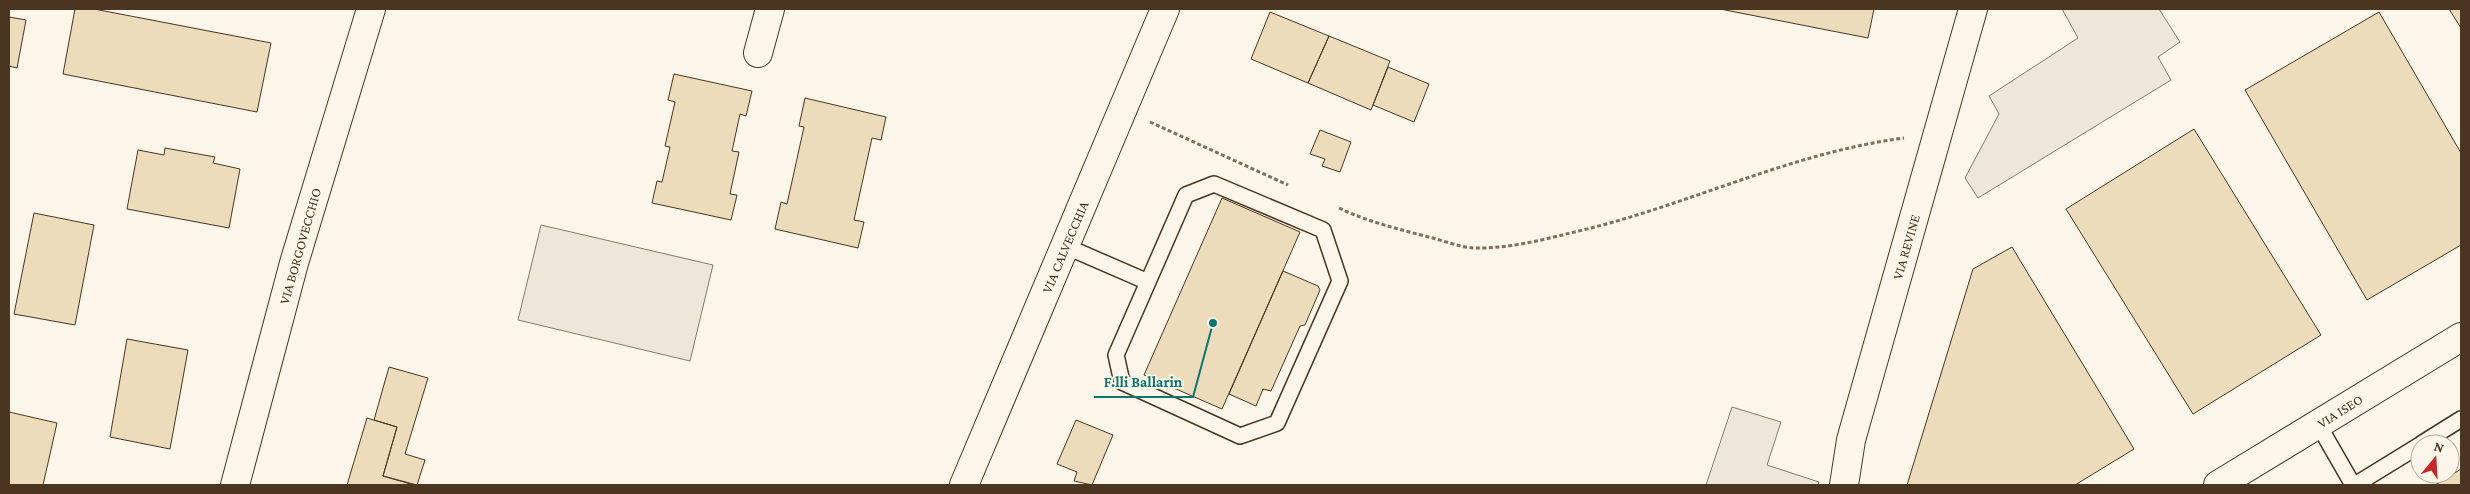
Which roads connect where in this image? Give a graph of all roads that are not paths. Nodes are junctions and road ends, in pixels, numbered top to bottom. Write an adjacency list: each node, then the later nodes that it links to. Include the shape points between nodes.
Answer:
1 (370, 9): 13 (street, VIA BORGOVECCHIO, via 294,263)
2 (770, 9): 5 (street)
3 (1165, 9): 6 (street, VIA CALVECCHIA)
4 (1973, 9): 15 (street, VIA REVINE, via 1850,440)
5 (758, 53)
6 (1065, 246): 7 (lane); 14 (street, VIA CALVECCHIA)
7 (1148, 282): 7 (lane, via 1116,355 1122,382 1240,436 1277,423 1340,281 1323,230 1214,184 1186,195)
8 (2461, 337): 10 (street, VIA ISEO)
9 (2461, 419): 11 (lane)
10 (2318, 424): 16 (street, VIA ISEO); 17 (lane)
11 (2436, 434)
12 (2410, 450): 17 (lane)
13 (235, 485)
14 (964, 485)
15 (1844, 485)
16 (2218, 485)
17 (2354, 485)

